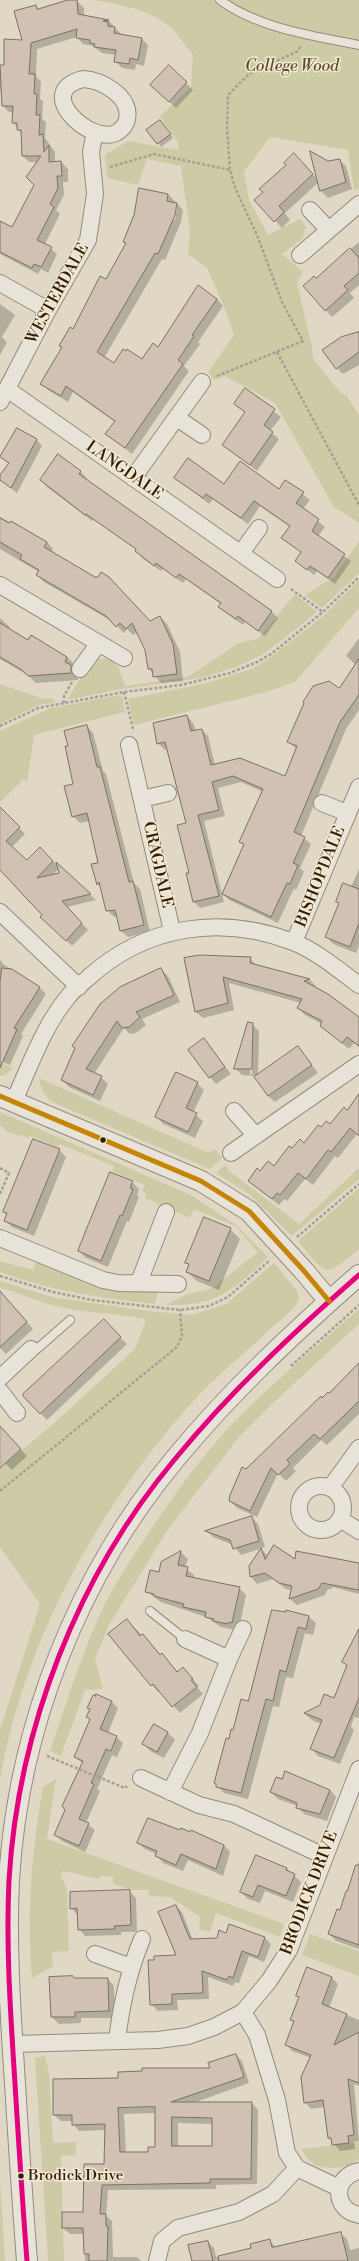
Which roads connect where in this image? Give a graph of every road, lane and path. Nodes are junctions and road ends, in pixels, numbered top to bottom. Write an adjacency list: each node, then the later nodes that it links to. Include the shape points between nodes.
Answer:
1 (220, 0): 2 (lane, via 234,10)
2 (308, 34): 3 (lane); 5 (path, via 298,51 249,74 228,95)
3 (359, 45)
4 (95, 132): 6 (street, WESTERDALE, via 91,152)
5 (230, 170): 6 (path, via 154,154); 13 (path, via 282,302 303,341)
6 (92, 173): 12 (street, WESTERDALE, via 95,194 88,240)
7 (359, 204): 9 (street)
8 (310, 210): 9 (street)
9 (328, 229): 10 (street)
10 (300, 255)
11 (0, 283): 12 (street)
12 (48, 310): 15 (street, WESTERDALE)
13 (277, 352): 14 (path); 19 (path)
14 (202, 382): 16 (street)
15 (4, 396): 18 (street, LANGDALE)
16 (177, 418): 17 (street); 18 (street)
17 (202, 436)
18 (132, 478): 21 (street, LANGDALE)
19 (359, 505)
20 (259, 528): 21 (street)
21 (241, 553): 23 (street, LANGDALE)
22 (359, 577): 25 (path)
23 (277, 579): 25 (path)
24 (0, 585): 26 (street)
25 (323, 612): 29 (path, via 271,654 230,673 181,685)
26 (99, 643): 27 (street); 28 (street)
27 (124, 658)
28 (80, 669): 30 (path, via 64,696)
29 (124, 692): 30 (path); 32 (path, via 135,737)
30 (64, 703): 31 (path, via 38,708)
31 (0, 726)
32 (129, 745): 35 (street, CRAGDALE)
33 (359, 787): 37 (street, BISHOPDALE)
34 (168, 793): 35 (street, CRAGDALE)
35 (142, 799): 39 (street, CRAGDALE)
36 (322, 803): 37 (street, BISHOPDALE)
37 (347, 813): 40 (street, BISHOPDALE)
38 (0, 912): 42 (street)
39 (172, 931): 40 (street, via 208,927 229,928 260,932); 42 (street, via 138,942 107,961)
40 (294, 942): 41 (street)
41 (359, 985)
42 (79, 987): 44 (street, via 68,996 54,1016)
43 (359, 1064): 46 (street)
44 (7, 1099): 55 (street, via 201,1181 249,1211)
45 (234, 1111): 46 (street)
46 (256, 1136): 47 (street)
47 (231, 1153)
48 (0, 1168): 49 (path, via 9,1173)
49 (0, 1194)
50 (166, 1212): 53 (street)
51 (0, 1238): 53 (street, via 103,1280)
52 (359, 1275): 55 (street)
53 (139, 1282): 54 (street)
54 (178, 1284)
55 (329, 1301): 86 (street, via 233,1394 174,1460 139,1506 113,1547 87,1592 61,1652 44,1700 22,1780 10,1870 7,1953)
56 (359, 1305): 60 (path)
57 (180, 1310): 66 (path, via 182,1336 177,1347)
58 (70, 1320): 59 (lane, via 38,1349)
59 (31, 1349): 61 (street)
60 (289, 1368)
61 (0, 1378)
62 (0, 1391): 63 (street)
63 (17, 1413)
64 (359, 1448): 65 (street)
65 (330, 1488): 67 (street, via 340,1498); 67 (street, via 315,1487 308,1490 302,1496 299,1511 306,1524 320,1530 335,1525)
66 (0, 1491)
67 (340, 1519): 68 (street)
68 (359, 1531)
69 (150, 1611): 71 (lane)
70 (243, 1628): 72 (street)
71 (185, 1639): 72 (street)
72 (229, 1659): 79 (street, via 200,1733)
73 (49, 1749): 74 (path)
74 (47, 1756): 75 (path); 77 (path, via 125,1788)
75 (45, 1763)
76 (359, 1769): 78 (street, BRODICK DRIVE)
77 (141, 1778): 79 (street)
78 (355, 1791): 80 (street, BRODICK DRIVE)
79 (170, 1792): 80 (street, via 199,1805 234,1814)
80 (324, 1856): 84 (street, BRODICK DRIVE, via 289,1950 269,1981)
81 (142, 1939): 83 (street)
82 (95, 1954): 83 (street)
83 (130, 1967): 85 (street, via 121,2006)
84 (243, 2012): 85 (street, BRODICK DRIVE, via 214,2027 188,2036); 87 (street, via 257,2035 277,2100 288,2153)
85 (117, 2041): 86 (street, BRODICK DRIVE)
86 (13, 2044): 91 (street)
87 (297, 2168): 89 (street); 92 (street, via 273,2194 239,2212 178,2228 162,2242)
88 (359, 2171): 89 (street, via 346,2176)
89 (339, 2188): 90 (street, via 341,2202 351,2213)
90 (359, 2215)
91 (27, 2261)
92 (157, 2261)

